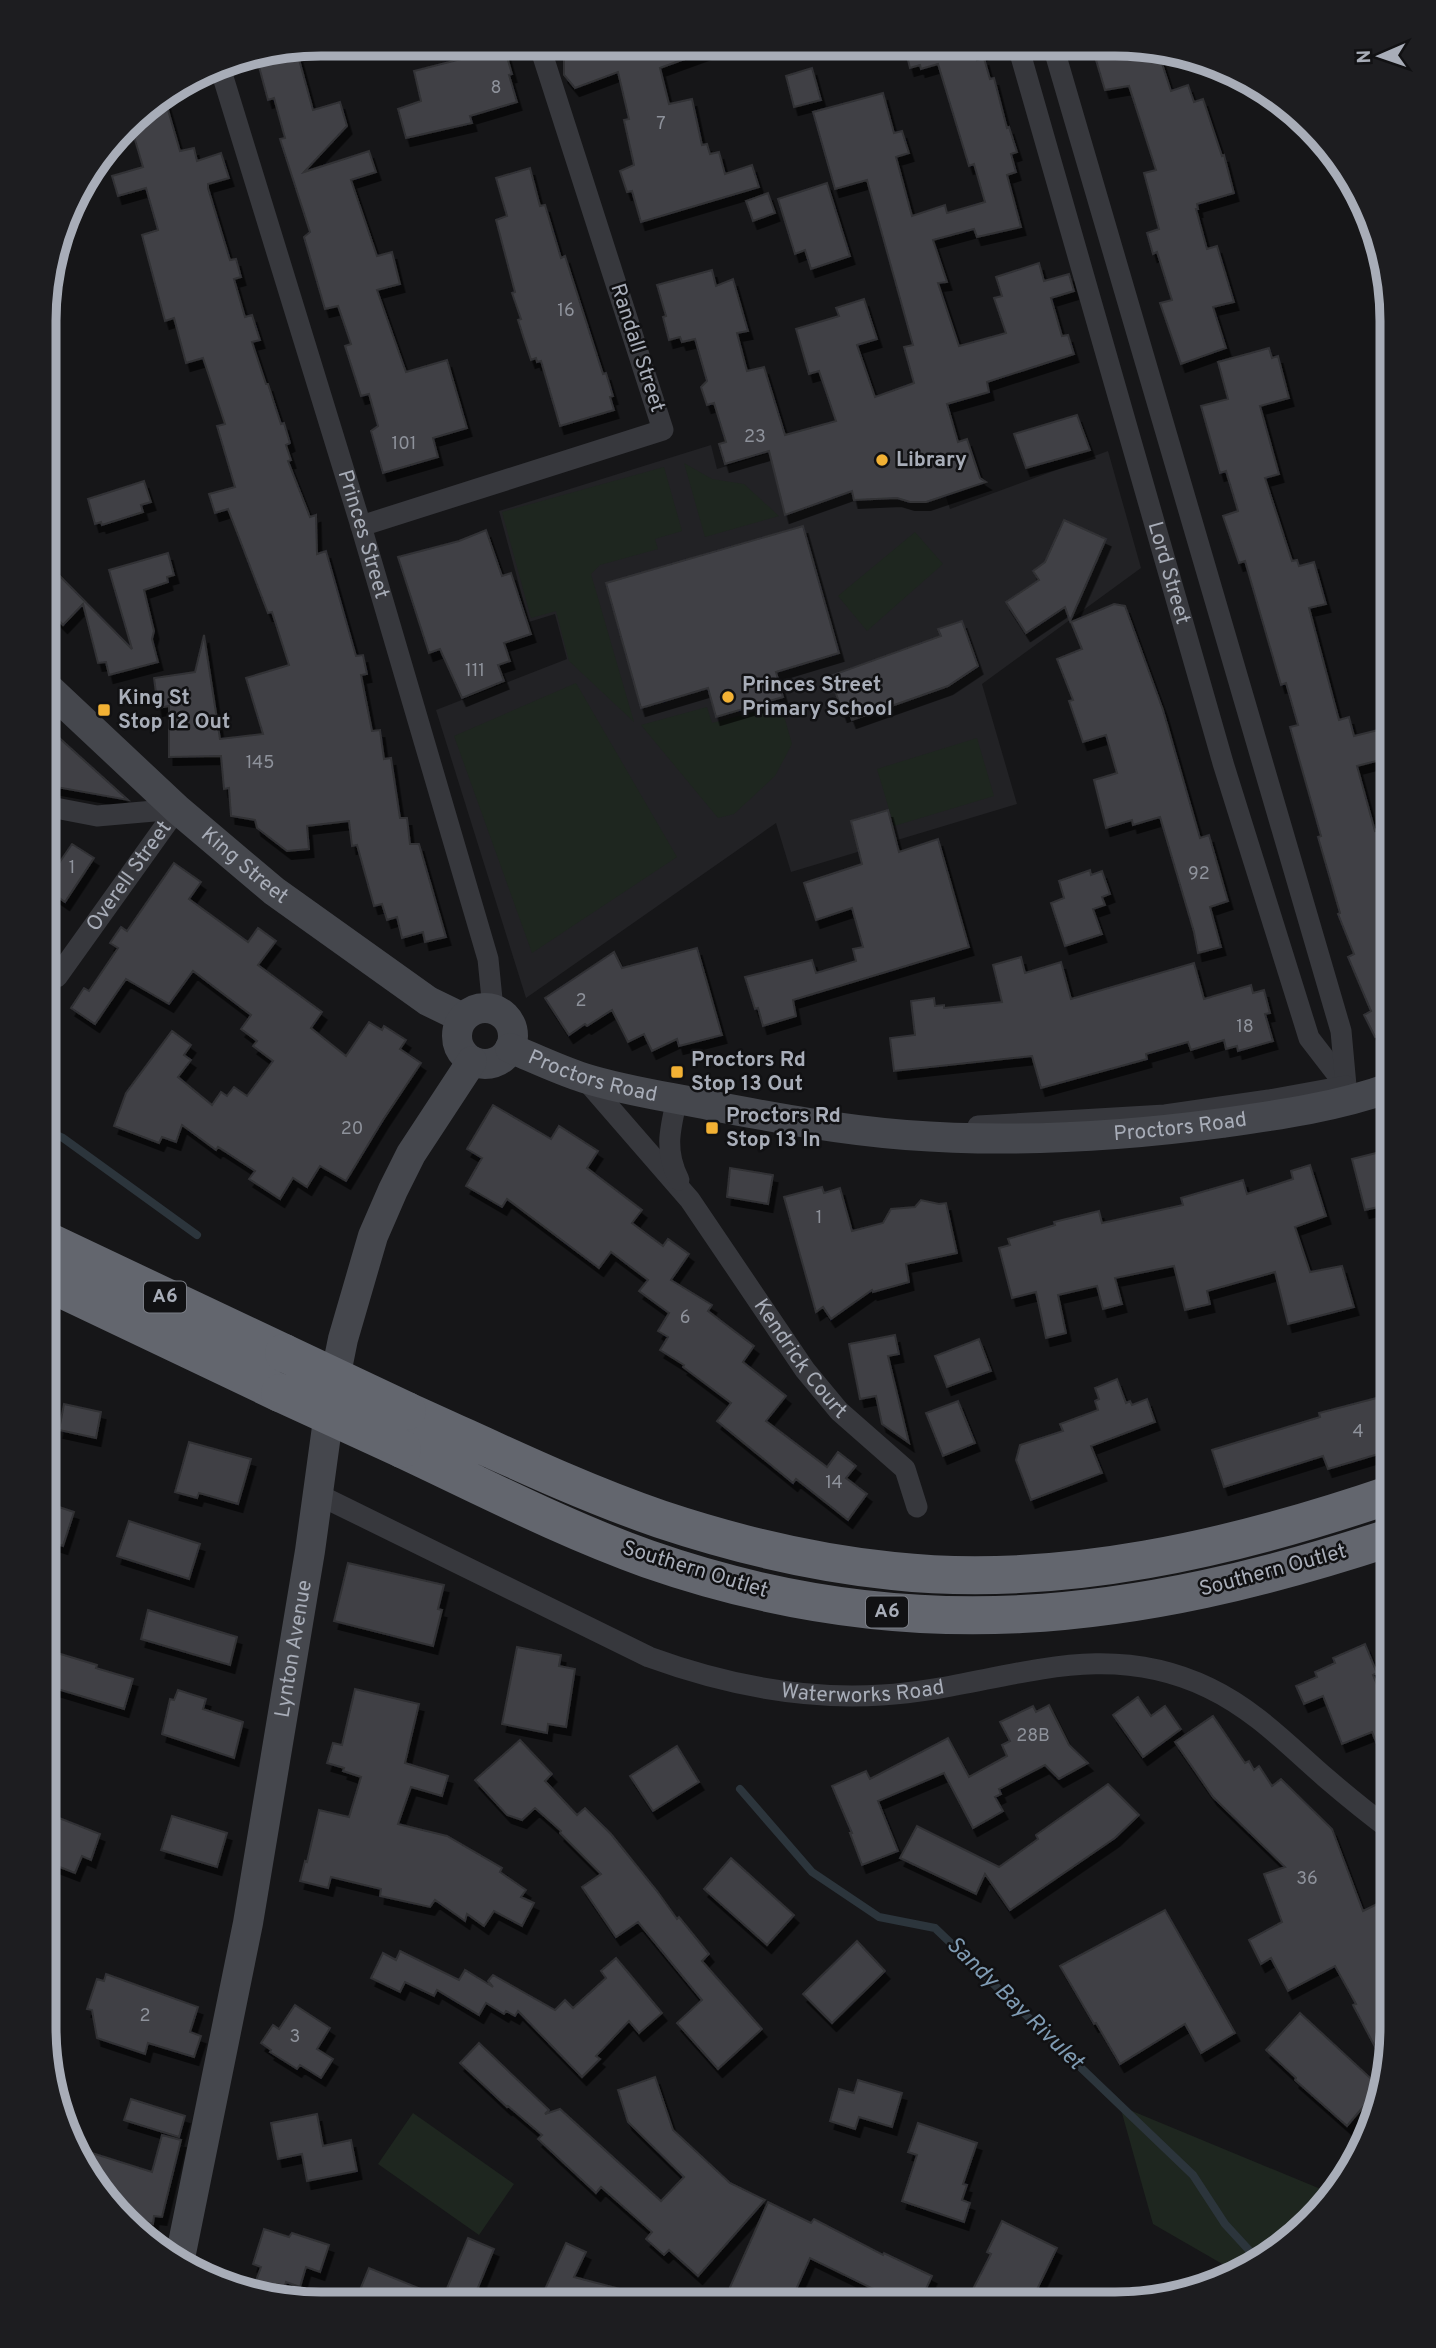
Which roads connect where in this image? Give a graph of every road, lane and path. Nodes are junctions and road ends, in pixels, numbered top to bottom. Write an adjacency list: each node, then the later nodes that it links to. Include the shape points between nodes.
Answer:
1 (543, 56): 5 (street, Randall Street, via 663,430)
2 (1021, 56): 8 (street, Lord Street)
3 (1056, 56): 7 (street, Lord Street)
4 (222, 75): 5 (street, Princes Street)
5 (361, 526): 12 (street, Princes Street, via 488,959)
6 (56, 695): 10 (street, King Street)
7 (1259, 752): 8 (street); 18 (street, Lord Street, via 1341,1031)
8 (1223, 763): 18 (street, Lord Street, via 1308,1038)
9 (56, 808): 10 (street, via 97,816)
10 (177, 809): 11 (street, Overell Street); 13 (street, King Street, via 274,891 428,1001)
11 (57, 977)
12 (493, 1009): 13 (street, via 477,1009); 14 (street, via 511,1024)
13 (463, 1018): 15 (street, via 458,1042)
14 (510, 1048): 15 (street, via 498,1061); 16 (street, Proctors Road)
15 (472, 1061): 23 (street, Lynton Avenue, via 411,1154 373,1236 343,1339)
16 (583, 1078): 19 (street, Proctors Road); 20 (street, Kendrick Court)
17 (1380, 1089): 18 (street, Proctors Road)
18 (1348, 1093): 19 (street, Proctors Road, via 1282,1115 1167,1130 1024,1138 837,1127)
19 (677, 1099): 20 (street, Kendrick Court, via 668,1149)
20 (690, 1200): 25 (street, Kendrick Court, via 805,1370 839,1411 905,1469)
21 (56, 1245): 24 (highway, Southern Outlet / A6, bridge, via 560,1479 661,1519 792,1556 895,1571 1075,1570 1150,1560 1239,1540)
22 (56, 1286): 26 (highway, Southern Outlet / A6, bridge, via 593,1537 733,1585 867,1611 1003,1616 1103,1608 1237,1583)
23 (318, 1495): 27 (street, Waterworks Road, via 649,1657 727,1681 804,1692 880,1695 1060,1665 1117,1665 1172,1674 1208,1687 1261,1718); 28 (street, Lynton Avenue, via 248,1923)
24 (1380, 1498)
25 (917, 1507)
26 (1380, 1541)
27 (1380, 1821)
28 (181, 2252)

